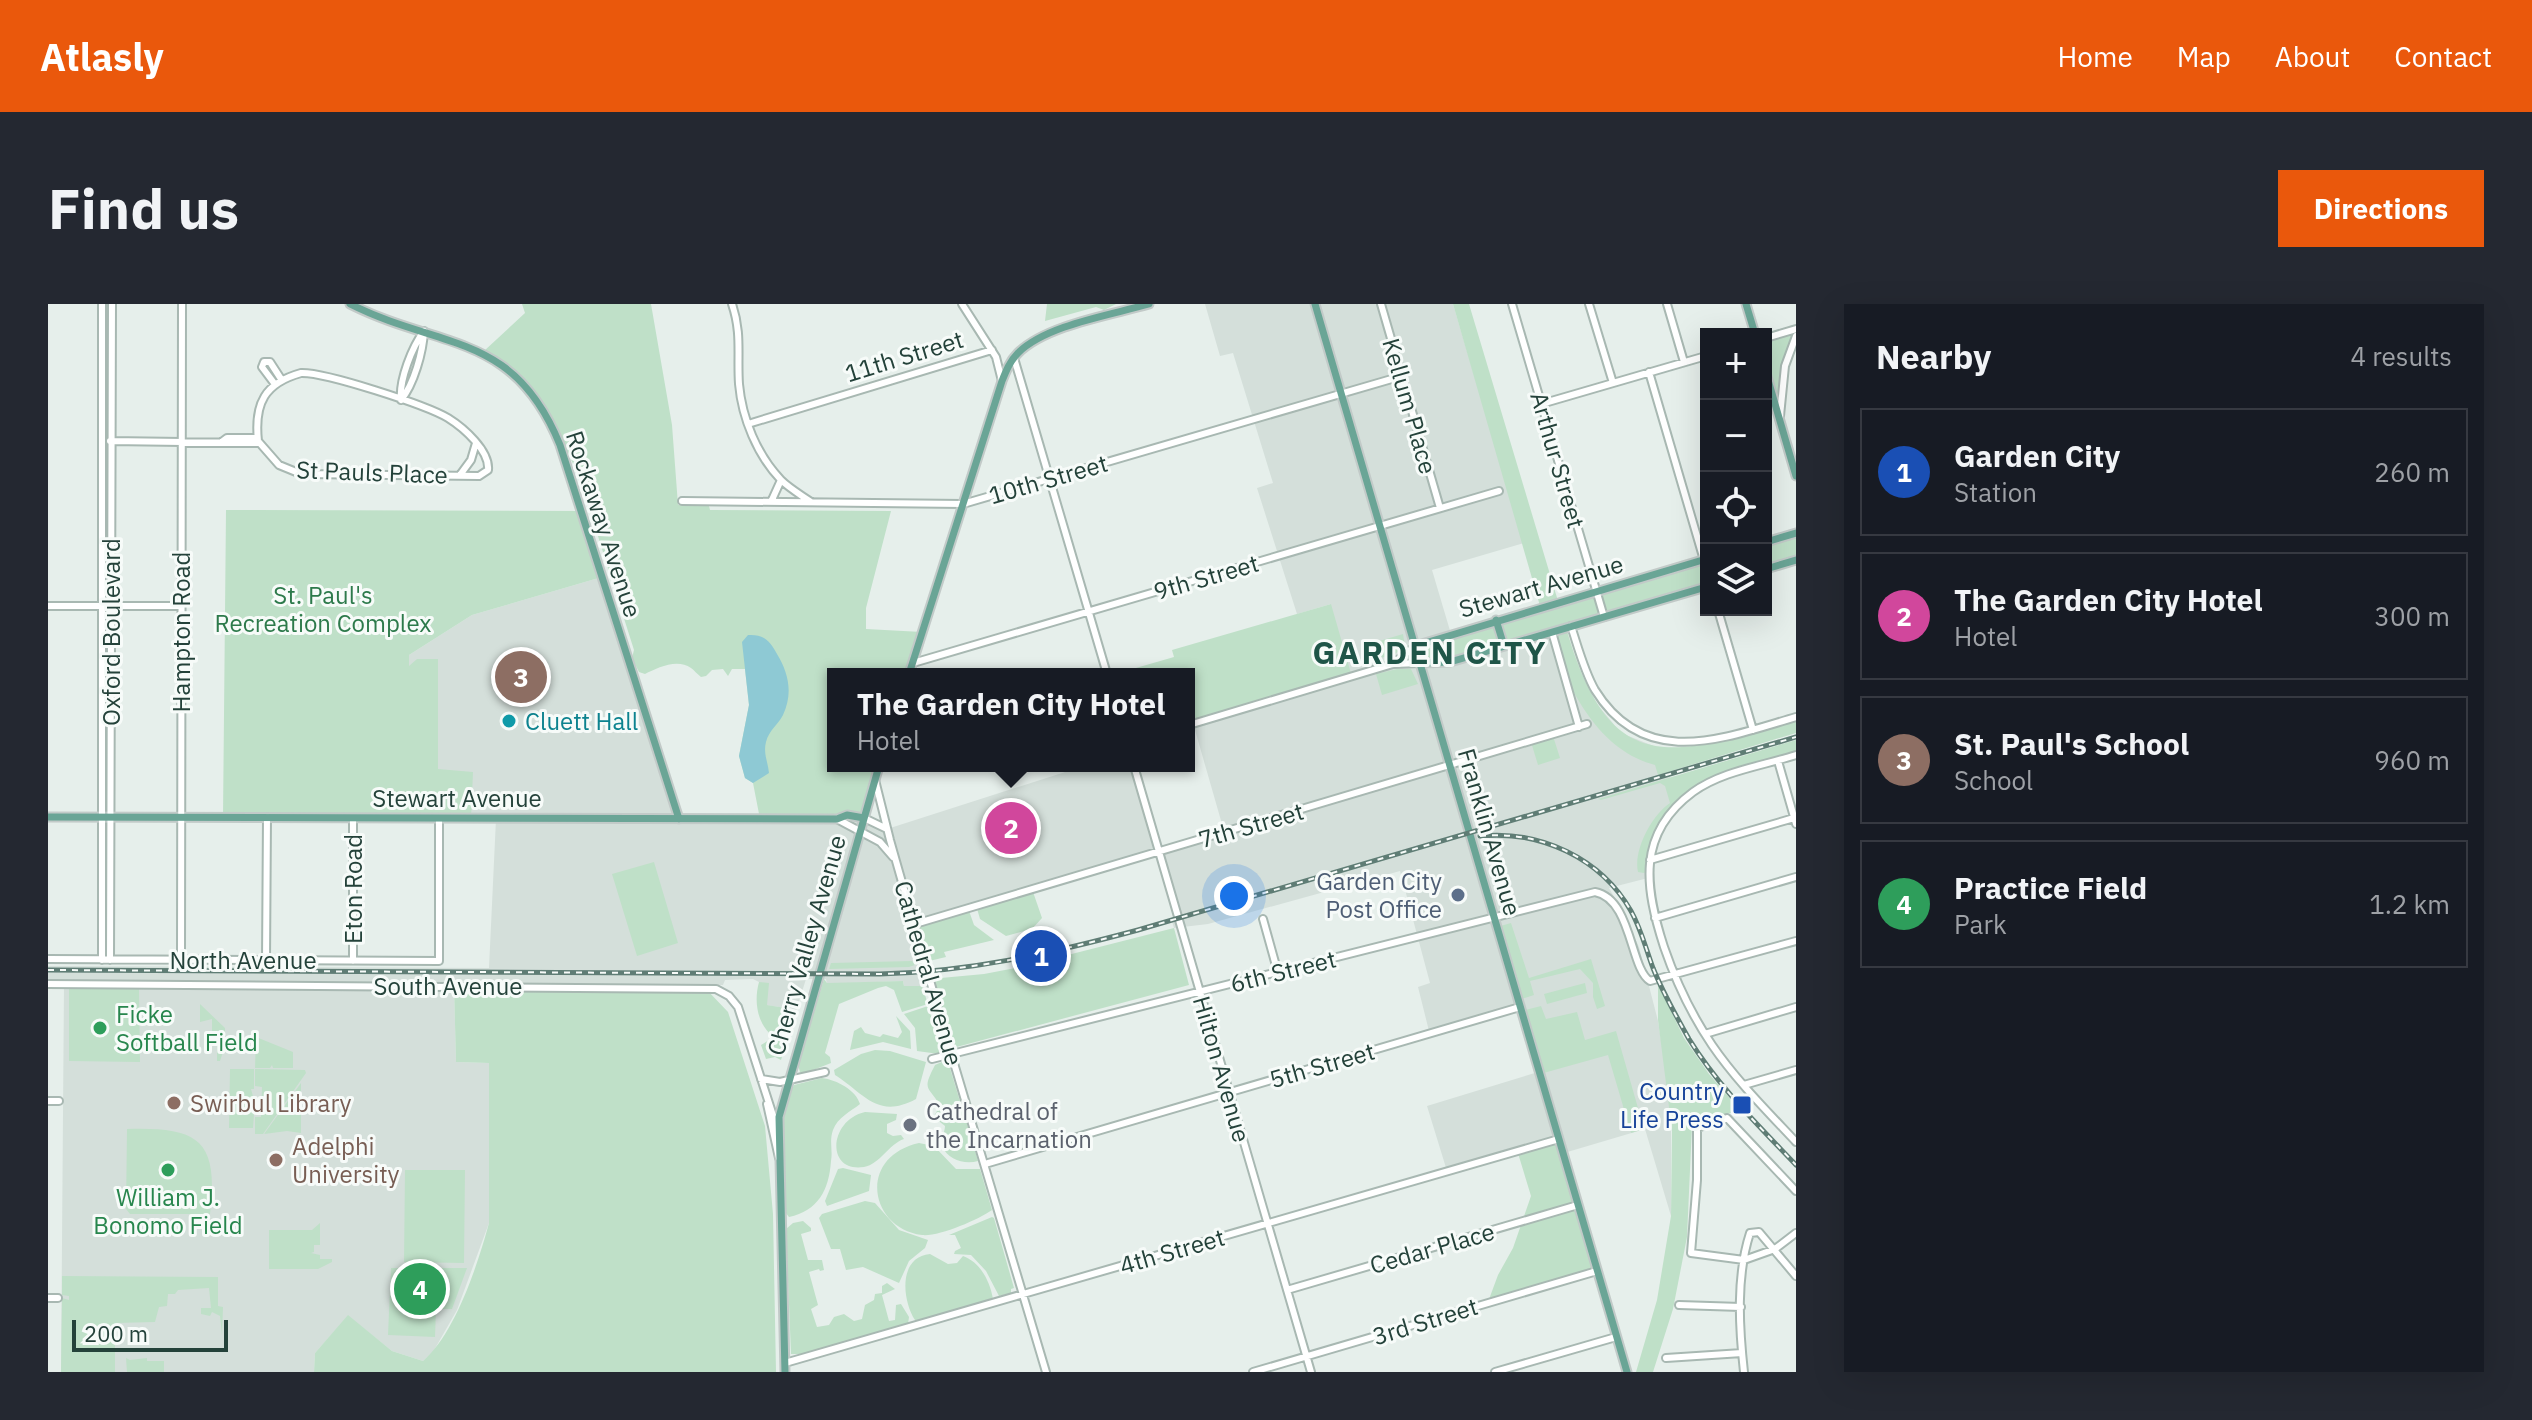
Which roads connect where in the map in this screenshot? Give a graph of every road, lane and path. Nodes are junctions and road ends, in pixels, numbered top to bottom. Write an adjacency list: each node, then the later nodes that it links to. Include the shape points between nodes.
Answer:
1 (102, 304): 23 (street, Oxford Boulevard)
2 (112, 304): 24 (street, Oxford Boulevard)
3 (182, 304): 39 (street, Hampton Road)
4 (350, 304): 16 (main road, Rockaway Avenue)
5 (732, 304): 36 (street)
6 (962, 304): 19 (street)
7 (1149, 304): 21 (main road, via 1053,332)
8 (1315, 304): 31 (main road, Franklin Avenue)
9 (1381, 304): 26 (street, Kellum Place)
10 (1512, 304): 34 (street, Arthur Street)
11 (1589, 304): 30 (street)
12 (1667, 304): 22 (street)
13 (1746, 304): 14 (main road)
14 (1753, 328)
15 (1796, 329): 17 (street)
16 (424, 331): 33 (street); 100 (main road, Rockaway Avenue, via 495,360 546,416 560,445)
17 (1772, 336)
18 (1796, 336): 35 (street, via 1785,366)
19 (992, 350): 21 (street, 11th Street); 28 (street); 36 (street, 11th Street)
20 (1700, 358): 22 (street)
21 (1012, 361): 28 (main road); 44 (street)
22 (1684, 362): 25 (street)
23 (102, 366): 24 (street); 37 (street, Oxford Boulevard)
24 (111, 366): 38 (street, Oxford Boulevard)
25 (1649, 372): 30 (street); 57 (street)
26 (1402, 376): 31 (street, 10th Street); 51 (street, Kellum Place)
27 (281, 379): 29 (street); 29 (street, via 270,362 264,362); 33 (street, via 317,374)
28 (1002, 381): 50 (main road)
29 (274, 383): 40 (street, via 259,407)
30 (1613, 383): 34 (street)
31 (1341, 394): 44 (street, 10th Street); 54 (main road, Franklin Avenue)
32 (1772, 395): 35 (main road)
33 (401, 400): 41 (street, via 445,416)
34 (1541, 404): 62 (street, Arthur Street)
35 (1779, 420): 43 (main road)
36 (748, 424): 45 (street)
37 (102, 441): 38 (street); 52 (street, Oxford Boulevard)
38 (111, 441): 39 (street); 53 (street, Oxford Boulevard)
39 (181, 441): 40 (street); 66 (street, Hampton Road)
40 (258, 441): 42 (street, St Pauls Place, via 279,465 301,474)
41 (476, 443): 42 (street); 42 (street, St Pauls Place, via 488,470 483,475)
42 (459, 475)
43 (1796, 476)
44 (1050, 478): 50 (street, 10th Street); 67 (street)
45 (781, 480): 48 (street); 49 (street)
46 (1499, 491): 51 (street, 9th Street)
47 (682, 501): 48 (street, 10th Street)
48 (771, 502): 49 (street, 10th Street)
49 (811, 502): 50 (street, 10th Street)
50 (963, 504): 75 (main road)
51 (1440, 508): 54 (street, 9th Street)
52 (102, 522): 53 (street); 64 (street, Oxford Boulevard)
53 (111, 522): 65 (street, Oxford Boulevard)
54 (1380, 526): 67 (street, 9th Street); 73 (main road, Franklin Avenue)
55 (1796, 533): 56 (main road)
56 (1772, 540)
57 (1700, 545)
58 (1796, 560): 60 (main road)
59 (1700, 563): 62 (main road, Stewart Avenue)
60 (1772, 567)
61 (1700, 589): 69 (main road, Stewart Avenue)
62 (1596, 591): 69 (street, Arthur Street); 70 (main road, Stewart Avenue)
63 (48, 606): 64 (street)
64 (102, 606): 65 (street); 80 (street, Oxford Boulevard)
65 (111, 606): 66 (street); 81 (street, Oxford Boulevard)
66 (181, 606): 95 (street, Hampton Road)
67 (1089, 611): 75 (street, 9th Street); 79 (street)
68 (1720, 616): 84 (street)
69 (1604, 617): 71 (main road, Stewart Avenue)
70 (1496, 620): 73 (main road, Stewart Avenue); 74 (main road)
71 (1571, 626): 72 (main road, Stewart Avenue); 84 (street, via 1595,689 1633,728 1687,743)
72 (1552, 632): 74 (main road, Stewart Avenue); 89 (street, 7th Street, via 1583,725)
73 (1415, 646): 76 (main road, Franklin Avenue); 77 (street, Stewart Avenue)
74 (1504, 646): 76 (main road, Stewart Avenue, via 1450,662)
75 (913, 663): 78 (main road)
76 (1420, 663): 77 (street, Stewart Avenue); 89 (main road, Franklin Avenue)
77 (1393, 664): 83 (street, Stewart Avenue)
78 (911, 668)
79 (1105, 668)
80 (102, 676): 81 (street); 85 (street, Oxford Boulevard)
81 (111, 676): 86 (street, Oxford Boulevard)
82 (1796, 717): 84 (street)
83 (1195, 723)
84 (1753, 730)
85 (102, 745): 86 (street); 94 (street, Oxford Boulevard)
86 (110, 745): 94 (street, Oxford Boulevard)
87 (1796, 755): 88 (street)
88 (1778, 761): 102 (street); 106 (street, via 1717,779 1690,794 1663,825)
89 (1450, 766): 105 (street, 7th Street); 111 (main road, Franklin Avenue)
90 (877, 772): 92 (main road, Cherry Valley Avenue)
91 (1136, 772): 105 (street, Hilton Avenue)
92 (875, 779): 99 (main road, Cherry Valley Avenue); 103 (street, Cathedral Avenue)
93 (48, 817): 94 (main road, Stewart Avenue)
94 (106, 817): 95 (main road, Stewart Avenue); 109 (street, Oxford Boulevard); 110 (street, Oxford Boulevard)
95 (181, 817): 96 (main road, Stewart Avenue); 118 (street, Hampton Road)
96 (267, 817): 97 (main road, Stewart Avenue); 119 (street)
97 (353, 818): 98 (main road, Stewart Avenue); 120 (street, Eton Road)
98 (439, 818): 100 (main road, Stewart Avenue); 120 (street, North Avenue, via 439,961)
99 (864, 818): 101 (main road, Stewart Avenue); 103 (street); 104 (main road, Cherry Valley Avenue)
100 (679, 819): 101 (main road, Stewart Avenue)
101 (837, 819): 104 (street)
102 (1795, 821): 106 (street)
103 (887, 829): 107 (street, Cathedral Avenue)
104 (860, 831): 107 (street, via 880,842); 133 (main road, Cherry Valley Avenue)
105 (1159, 852): 114 (street, 7th Street); 124 (street, Hilton Avenue)
106 (1650, 860): 112 (street, via 1648,890)
107 (897, 864): 114 (street, Cathedral Avenue)
108 (1796, 877): 112 (street)
109 (110, 890): 110 (street); 117 (street, Oxford Boulevard)
110 (102, 891): 117 (street, Oxford Boulevard)
111 (1494, 918): 121 (street, 6th Street); 122 (street, 6th Street, via 1599,892 1625,925 1644,977 1650,981); 125 (main road, Franklin Avenue)
112 (1655, 918): 122 (street)
113 (1263, 919): 121 (street)
114 (915, 924): 128 (street, Cathedral Avenue)
115 (1796, 941): 122 (street)
116 (48, 959): 117 (street, North Avenue)
117 (106, 960): 118 (street, North Avenue)
118 (181, 960): 119 (street, North Avenue)
119 (266, 960): 120 (street, North Avenue)
120 (353, 961)
121 (1278, 973): 124 (street, 6th Street)
122 (1674, 975): 127 (street)
123 (48, 984): 132 (street, South Avenue, via 709,987 726,993 738,1007)
124 (1200, 992): 128 (street, 6th Street); 135 (street, Hilton Avenue)
125 (1520, 1007): 135 (street, 5th Street); 141 (main road, Franklin Avenue)
126 (1796, 1007): 127 (street)
127 (1705, 1034): 134 (street)
128 (953, 1055): 129 (street, 6th Street); 144 (street, Cathedral Avenue)
129 (932, 1059)
130 (1796, 1070): 134 (street)
131 (825, 1072): 133 (street)
132 (761, 1079): 133 (street); 136 (street, South Avenue)
133 (787, 1081): 140 (main road, Cherry Valley Avenue)
134 (1744, 1085): 139 (street)
135 (1229, 1092): 144 (street, 5th Street); 147 (street, Hilton Avenue)
136 (766, 1093): 140 (street); 143 (street)
137 (48, 1101): 138 (street)
138 (59, 1101)
139 (1792, 1133): 142 (street)
140 (778, 1136): 143 (main road)
141 (1559, 1139): 146 (main road, Franklin Avenue); 147 (street, 4th Street)
142 (1796, 1142)
143 (779, 1158): 163 (main road)
144 (985, 1164): 154 (street, Cathedral Avenue)
145 (1796, 1191): 150 (street, via 1727,1118 1697,1128 1691,1253)
146 (1578, 1205): 151 (main road, Franklin Avenue); 153 (street, Cedar Place)
147 (1267, 1223): 153 (street, Hilton Avenue); 154 (street, 4th Street)
148 (1796, 1233): 149 (street)
149 (1775, 1249): 150 (street); 150 (street, via 1759,1232 1751,1232); 152 (street)
150 (1744, 1260): 158 (street)
151 (1597, 1271): 159 (main road, Franklin Avenue); 161 (street, 3rd Street)
152 (1796, 1276)
153 (1287, 1290): 161 (street, Hilton Avenue)
154 (1023, 1294): 163 (street, 4th Street); 165 (street, Cathedral Avenue)
155 (48, 1298): 156 (street)
156 (58, 1298)
157 (1679, 1305): 158 (street)
158 (1741, 1307): 160 (street)
159 (1616, 1337): 168 (street); 169 (main road, Franklin Avenue)
160 (1742, 1353): 162 (street); 170 (street)
161 (1306, 1356): 166 (street, 3rd Street); 167 (street, Hilton Avenue)
162 (1666, 1358)
163 (785, 1363): 164 (main road)
164 (785, 1372)
165 (1046, 1372)
166 (1253, 1372)
167 (1311, 1372)
168 (1495, 1372)
169 (1627, 1372)
170 (1744, 1372)

